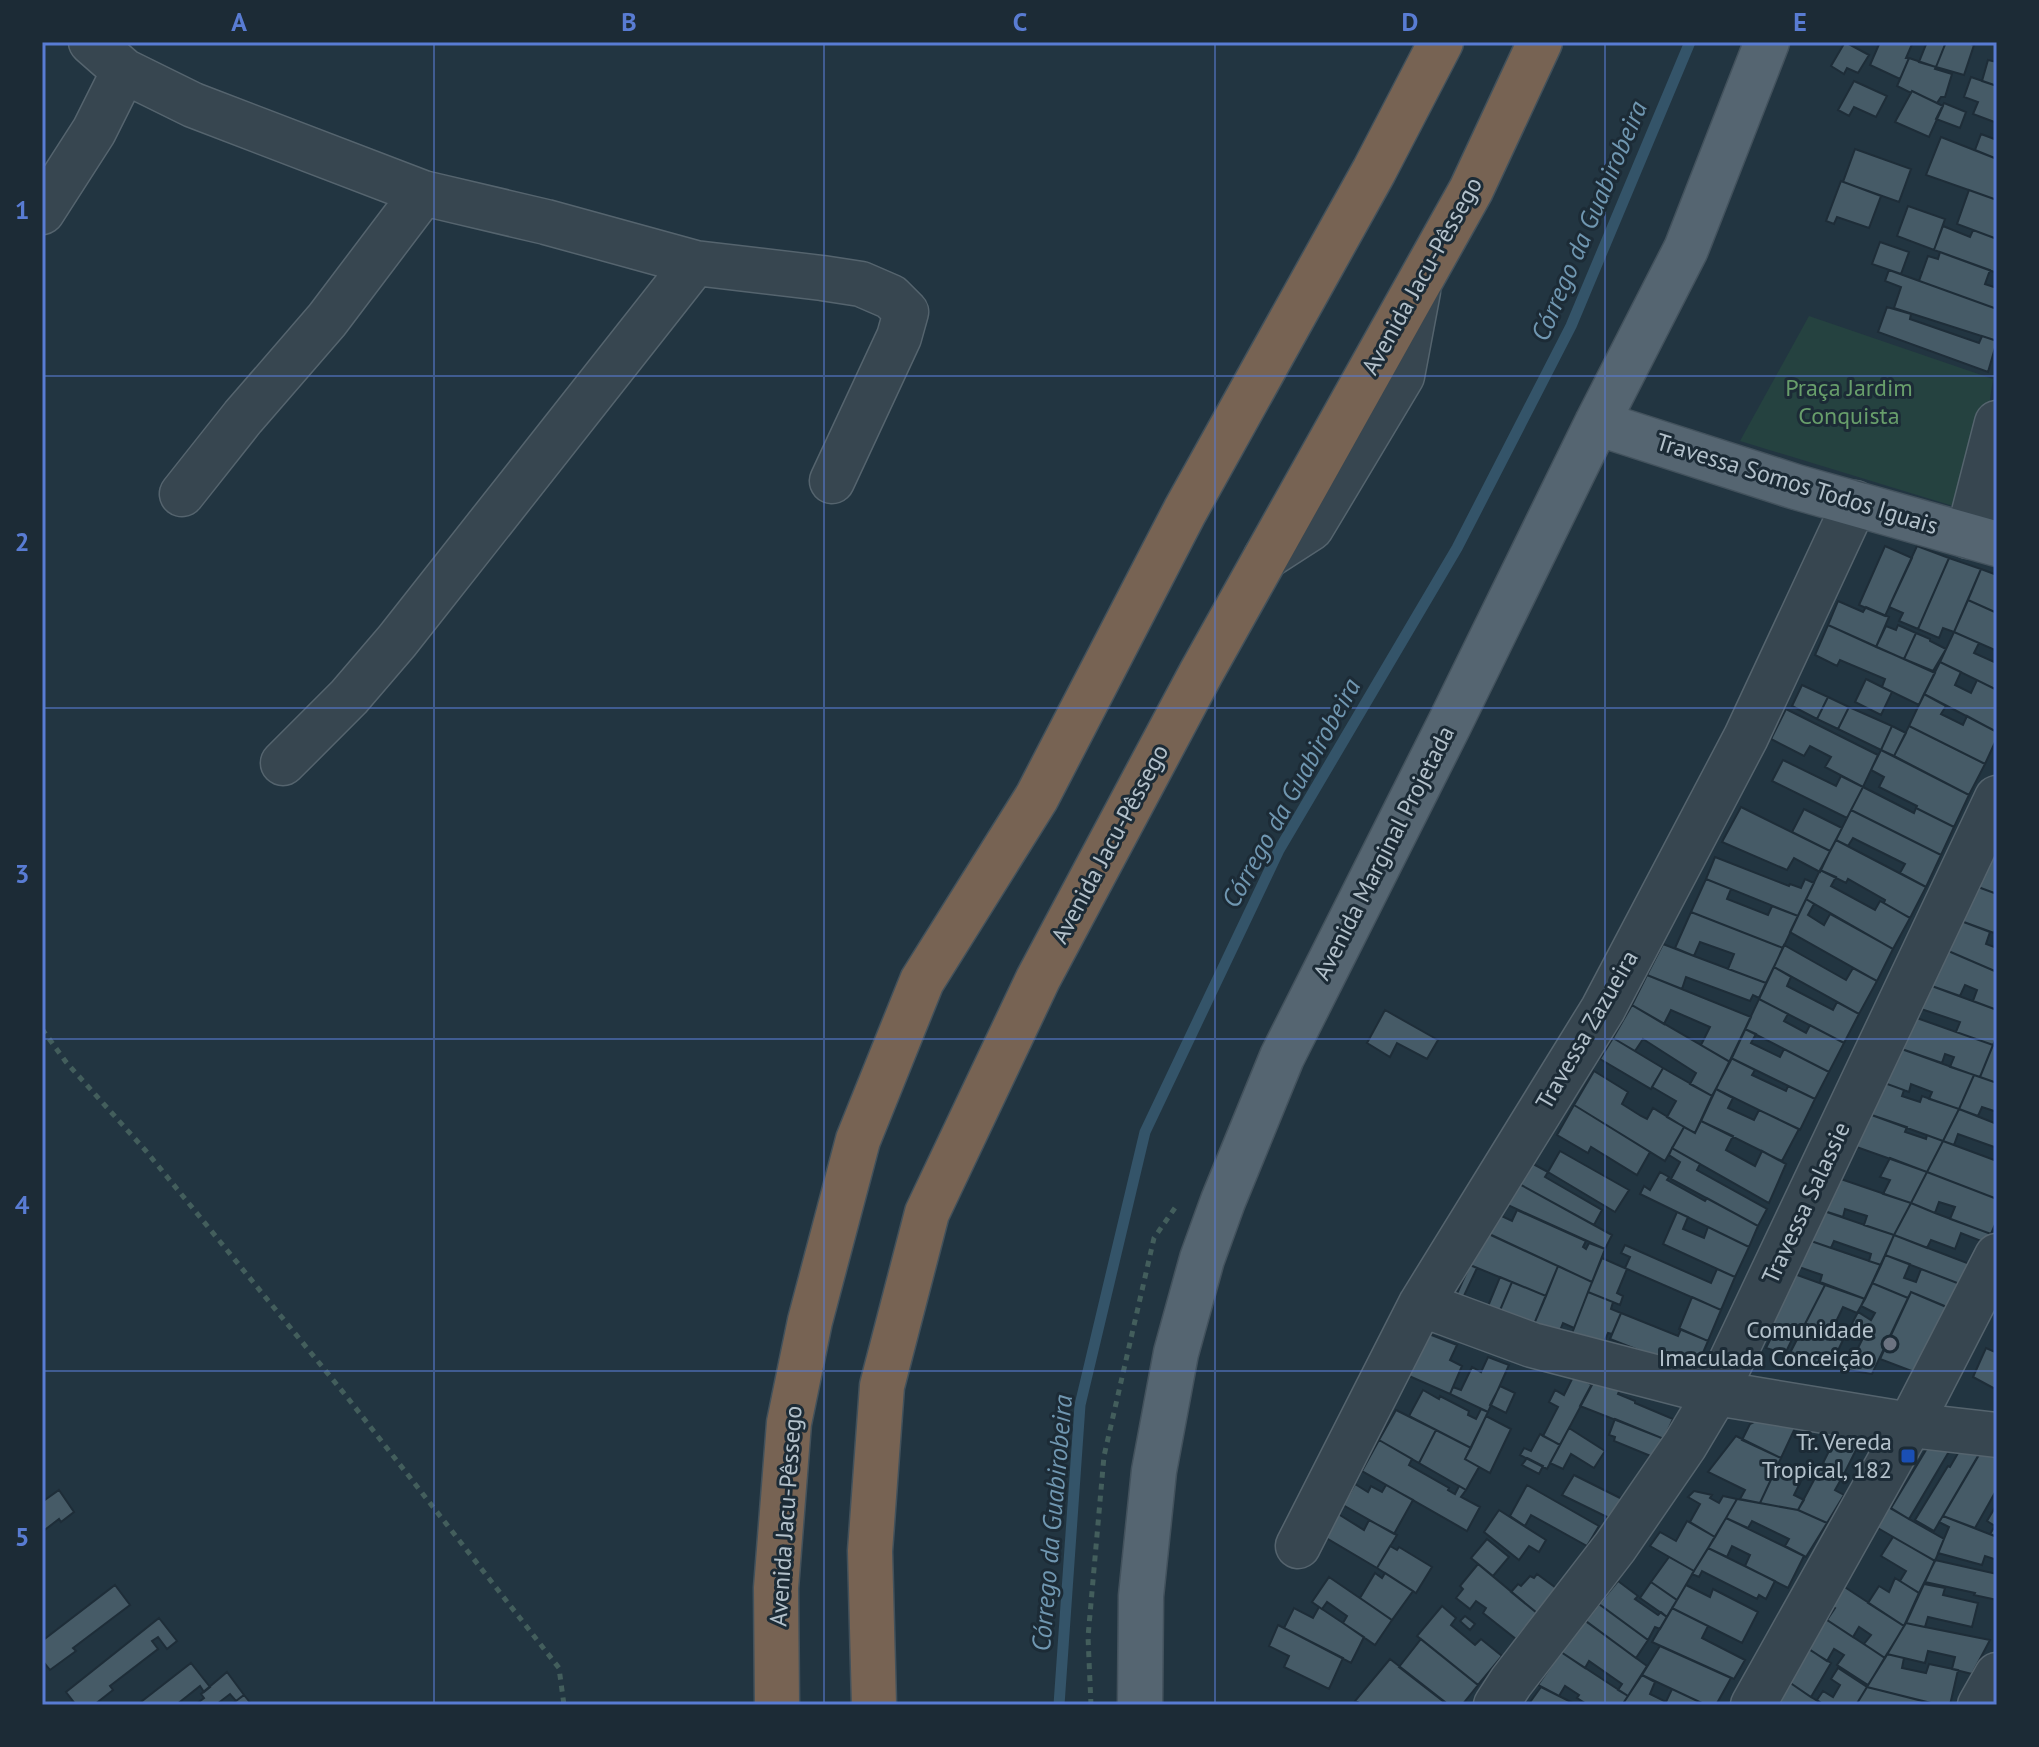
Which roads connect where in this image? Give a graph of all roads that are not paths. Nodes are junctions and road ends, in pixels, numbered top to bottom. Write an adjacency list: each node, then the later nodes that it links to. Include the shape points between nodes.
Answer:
1 (91, 42): 5 (street)
2 (1441, 42): 24 (highway, Avenida Jacu-Pêssego, via 1185,511 1037,797 922,981 858,1140 789,1423 776,1588)
3 (1540, 42): 25 (highway, Avenida Jacu-Pêssego, via 1471,190 1201,673 1038,979 927,1213 882,1386 870,1551)
4 (1767, 42): 9 (main road, Avenida Marginal Projetada, via 1686,249)
5 (124, 71): 6 (street, via 193,105); 7 (street, via 94,131)
6 (423, 193): 8 (street); 12 (street, via 327,320)
7 (42, 212)
8 (695, 263): 11 (street, via 861,284 891,297 906,312); 15 (street, via 397,641)
9 (1597, 423): 13 (main road, Travessa Somos Todos Iguais); 26 (main road, Avenida Marginal Projetada, via 1282,1057 1202,1259 1176,1353 1154,1471 1141,1596)
10 (1997, 423): 14 (street)
11 (832, 481)
12 (182, 494)
13 (1855, 503): 14 (main road, Travessa Somos Todos Iguais); 18 (street, Travessa Zazueira, via 1746,737 1603,1009)
14 (1983, 540)
15 (283, 763)
16 (1997, 798): 19 (street, Travessa Salassie)
17 (1997, 1256): 20 (street)
18 (1421, 1304): 19 (street, via 1532,1345); 22 (street, Travessa Zazueira)
19 (1716, 1393): 20 (street); 27 (street, Travessa Salassie, via 1615,1547)
20 (1910, 1425): 21 (street); 28 (street)
21 (1997, 1435)
22 (1298, 1546)
23 (1997, 1675): 29 (street)
24 (777, 1705)
25 (874, 1705)
26 (1140, 1705)
27 (1496, 1705)
28 (1753, 1705)
29 (1980, 1705)

